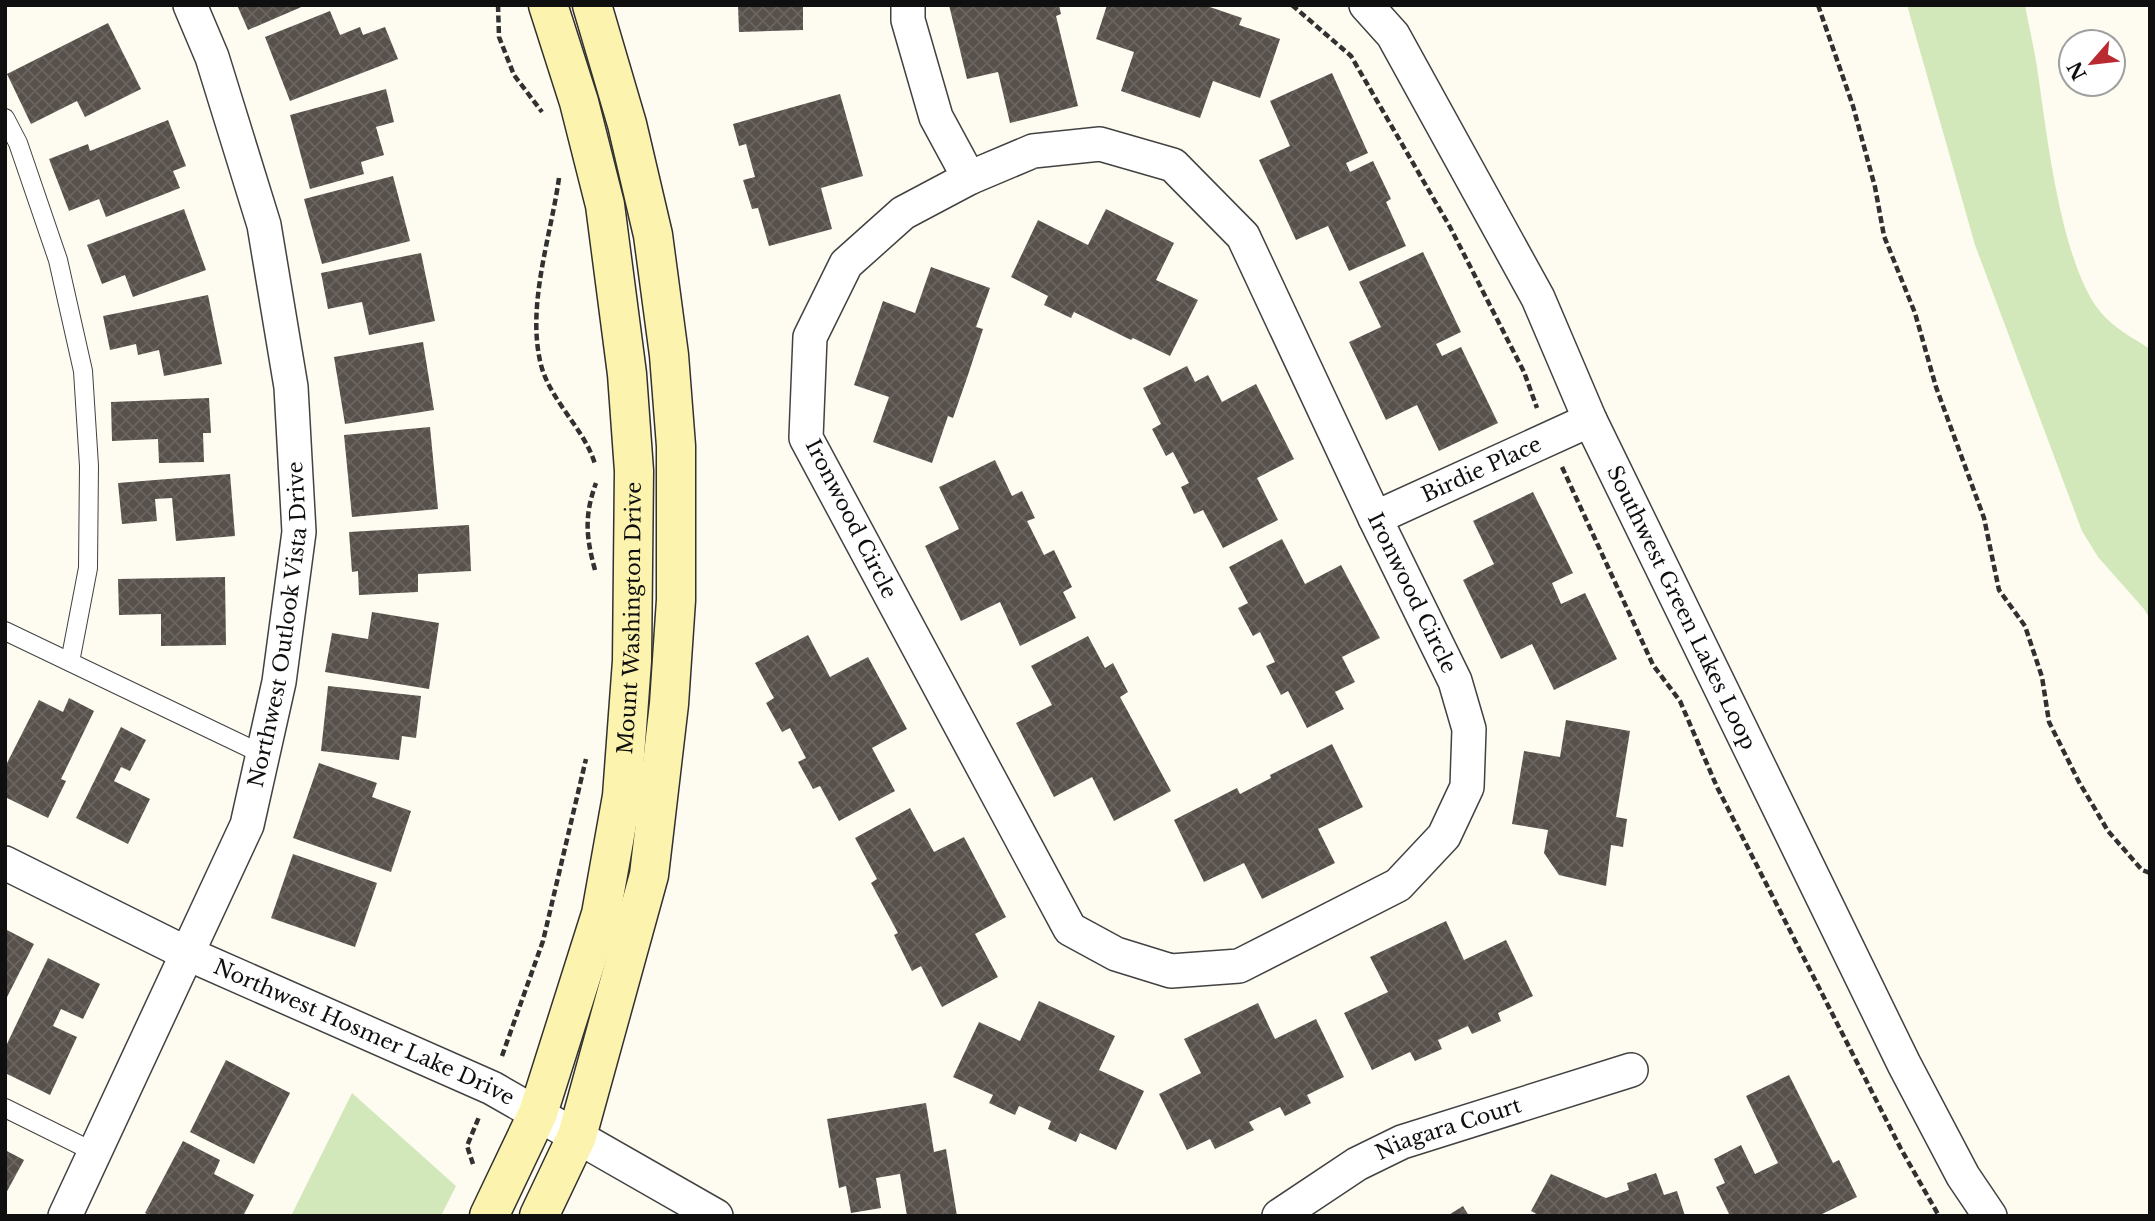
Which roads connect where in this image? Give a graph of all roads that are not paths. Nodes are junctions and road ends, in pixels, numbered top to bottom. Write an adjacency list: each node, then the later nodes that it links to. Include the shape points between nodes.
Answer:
1 (190, 5): 12 (street, Northwest Outlook Vista Drive, via 212,57 264,225 291,387 299,532 279,682)
2 (548, 5): 17 (main road, Mount Washington Drive, via 605,205 627,374 634,498 632,660 622,796 601,914)
3 (592, 5): 18 (main road, Mount Washington Drive, via 627,124 655,248 676,446 676,600 649,875)
4 (908, 5): 7 (street, via 908,20 936,117)
5 (1366, 5): 8 (street, Southwest Green Lakes Loop, via 1393,35 1538,298)
6 (5, 118): 11 (lane, via 58,260 83,371 89,466 88,568)
7 (969, 178): 9 (street, Ironwood Circle, via 1033,151 1100,144 1173,165 1243,236); 9 (street, Ironwood Circle, via 903,213 846,264 810,337 806,438 1070,929 1116,954 1171,971 1239,965 1398,884 1444,836 1467,787 1469,729 1455,681)
8 (1590, 420): 9 (street, Birdie Place); 25 (street, Southwest Green Lakes Loop, via 1904,1064)
9 (1375, 518)
10 (5, 631): 11 (lane)
11 (70, 662): 12 (lane)
12 (262, 754): 14 (street, Northwest Outlook Vista Drive, via 247,825)
13 (5, 863): 14 (street, Northwest Hosmer Lake Drive)
14 (186, 953): 17 (street, Northwest Hosmer Lake Drive, via 492,1088); 19 (street, Northwest Outlook Vista Drive)
15 (1631, 1070): 24 (street, Niagara Court, via 1402,1142 1356,1164)
16 (5, 1108): 19 (lane)
17 (538, 1113): 18 (street, Northwest Hosmer Lake Drive); 21 (main road, Mount Washington Drive)
18 (577, 1136): 22 (main road, Mount Washington Drive); 23 (street, Northwest Hosmer Lake Drive)
19 (96, 1153): 20 (street, Northwest Outlook Vista Drive)
20 (65, 1216)
21 (489, 1216)
22 (539, 1216)
23 (716, 1216)
24 (1279, 1216)
25 (1990, 1216)

